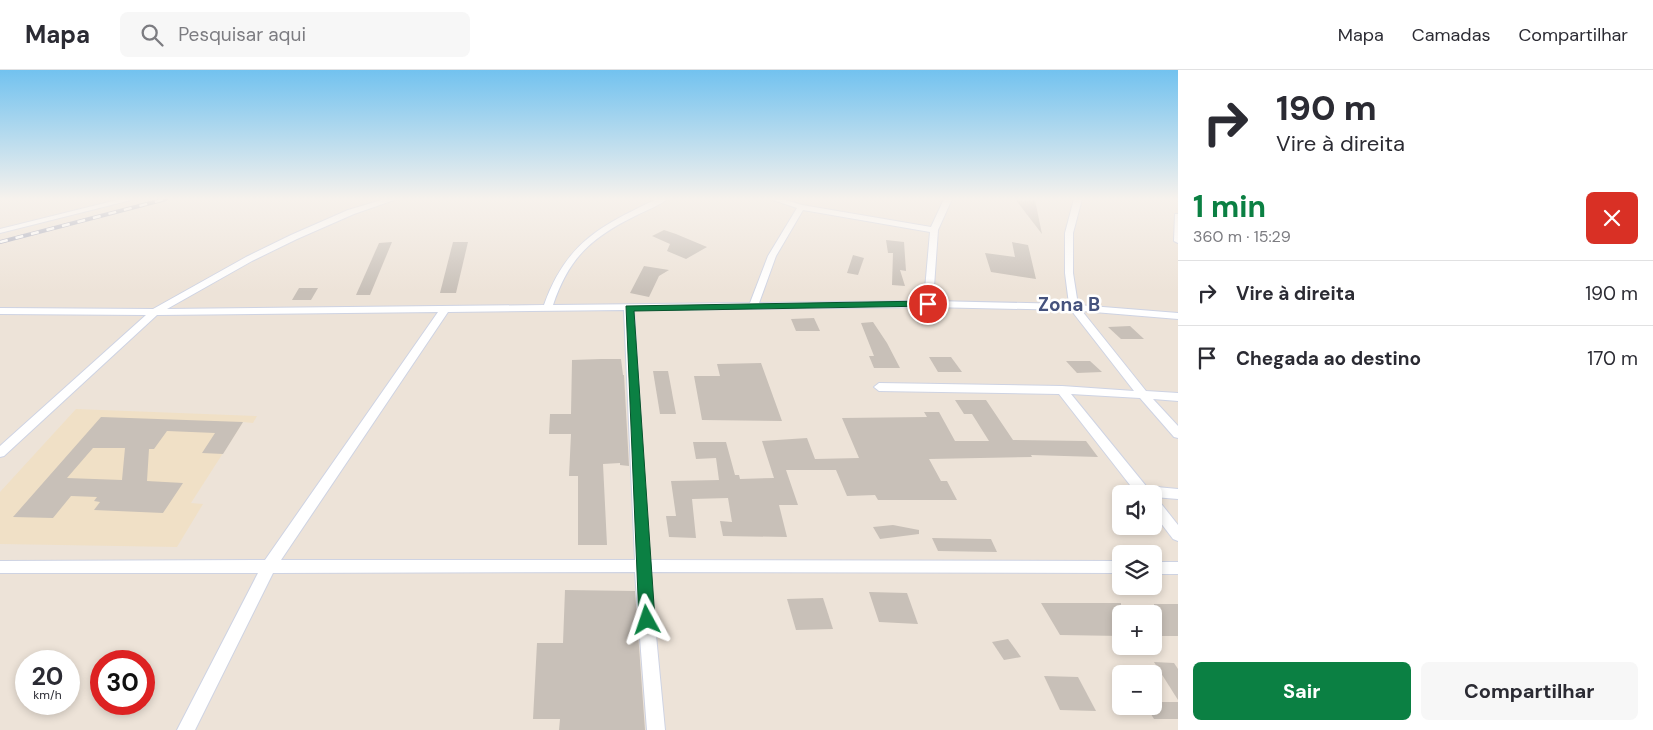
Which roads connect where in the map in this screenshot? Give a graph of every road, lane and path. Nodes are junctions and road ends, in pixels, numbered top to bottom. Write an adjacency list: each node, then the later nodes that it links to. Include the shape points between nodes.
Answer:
1 (309, 230): 13 (street)
2 (606, 230): 10 (street, via 583,246 568,262)
3 (787, 230): 7 (street, via 772,256)
4 (934, 230): 6 (street)
5 (1070, 230): 8 (street)
6 (928, 304): 7 (street); 8 (street)
7 (753, 307): 9 (street)
8 (1074, 307): 14 (street); 17 (street)
9 (629, 308): 10 (street); 27 (street)
10 (547, 309): 12 (street)
11 (0, 310): 13 (street)
12 (444, 310): 13 (street); 26 (street)
13 (155, 312): 20 (street)
14 (1178, 316)
15 (879, 387): 16 (street)
16 (1062, 390): 17 (street); 21 (street)
17 (1143, 395): 18 (street); 19 (street)
18 (1178, 397)
19 (1178, 434)
20 (0, 453)
21 (1138, 485)
22 (1162, 494): 23 (street)
23 (1178, 494)
24 (1162, 515): 25 (street)
25 (1178, 534)
26 (268, 566): 27 (street); 28 (street); 32 (street)
27 (642, 566): 29 (street); 33 (street)
28 (0, 567)
29 (1112, 567)
30 (1162, 568): 31 (street)
31 (1178, 568)
32 (186, 730)
33 (656, 730)

